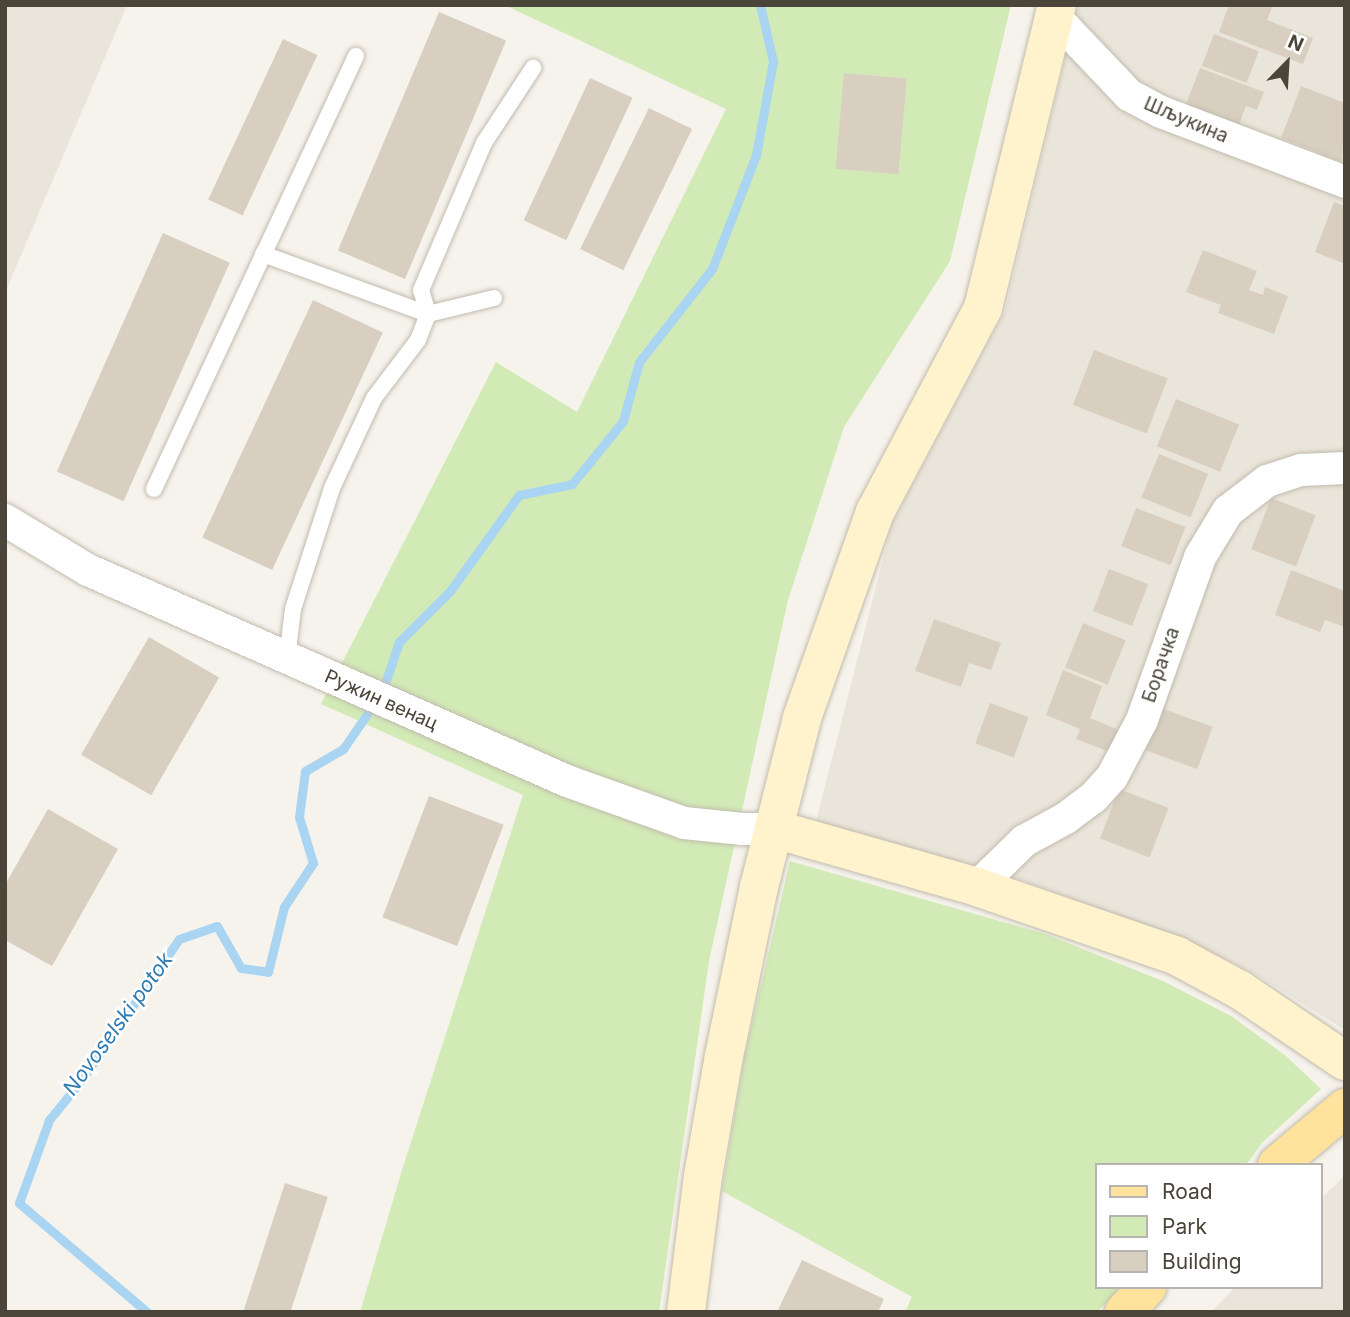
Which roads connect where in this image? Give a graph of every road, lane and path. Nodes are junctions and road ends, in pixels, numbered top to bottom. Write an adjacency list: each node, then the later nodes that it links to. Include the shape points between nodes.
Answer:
1 (1056, 11): 4 (street, Шљукина, via 1129,95 1161,112); 12 (main road, via 983,308 874,512 802,718)
2 (356, 56): 5 (lane)
3 (533, 68): 7 (lane, via 473,167 421,290)
4 (1345, 182)
5 (263, 254): 7 (lane); 9 (lane)
6 (494, 298): 7 (lane)
7 (428, 314): 11 (lane, via 418,340 374,398 332,488 293,609)
8 (1345, 468): 13 (street, Борачка, via 1301,470 1267,481 1228,511 1200,557 1142,720 1112,777 1066,818 1024,841)
9 (154, 489)
10 (5, 520): 11 (street, Ружин венац, via 88,570)
11 (287, 659): 12 (street, Ружин венац, via 567,781 684,822)
12 (774, 829): 13 (main road); 18 (main road, via 719,1083)
13 (977, 887): 14 (main road, via 1177,957 1240,990)
14 (1345, 1061)
15 (1340, 1112): 16 (main road)
16 (1278, 1163)
17 (1145, 1289): 19 (main road)
18 (686, 1312)
19 (1124, 1312)

